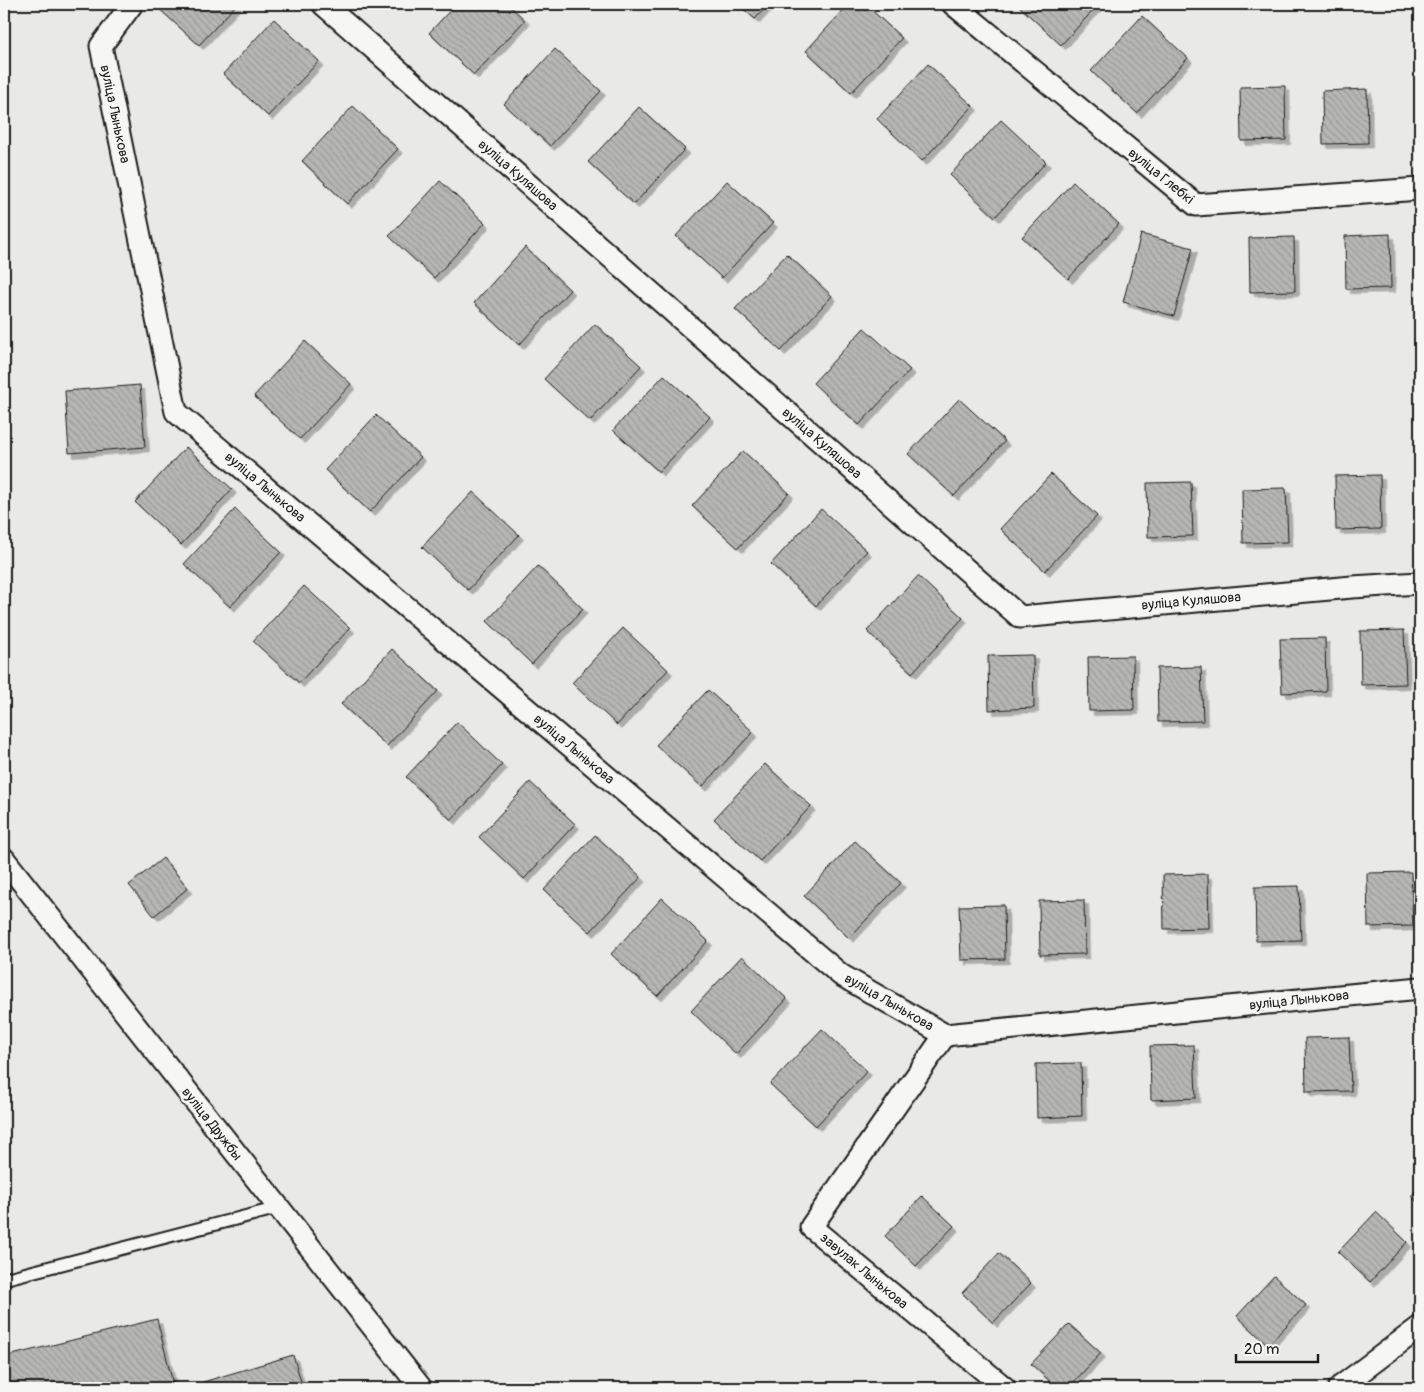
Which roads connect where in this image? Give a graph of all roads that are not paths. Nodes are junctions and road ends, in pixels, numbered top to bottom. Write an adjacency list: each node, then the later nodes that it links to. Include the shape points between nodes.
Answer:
1 (132, 4): 8 (street, вуліца Лынькова, via 101,46 176,412 841,975)
2 (323, 4): 5 (street, вуліца Куляшова, via 1020,617)
3 (953, 4): 4 (street, вуліца Глебкі, via 1196,205)
4 (1420, 188)
5 (1420, 583)
6 (4, 859): 9 (street, вуліца Дружбы)
7 (1420, 988): 8 (street, вуліца Лынькова)
8 (945, 1035): 13 (street, завулак Лынькова, via 811,1227)
9 (278, 1208): 10 (lane); 12 (street, вуліца Дружбы)
10 (4, 1279)
11 (1420, 1328): 14 (street)
12 (421, 1388)
13 (1005, 1388)
14 (1339, 1388)

